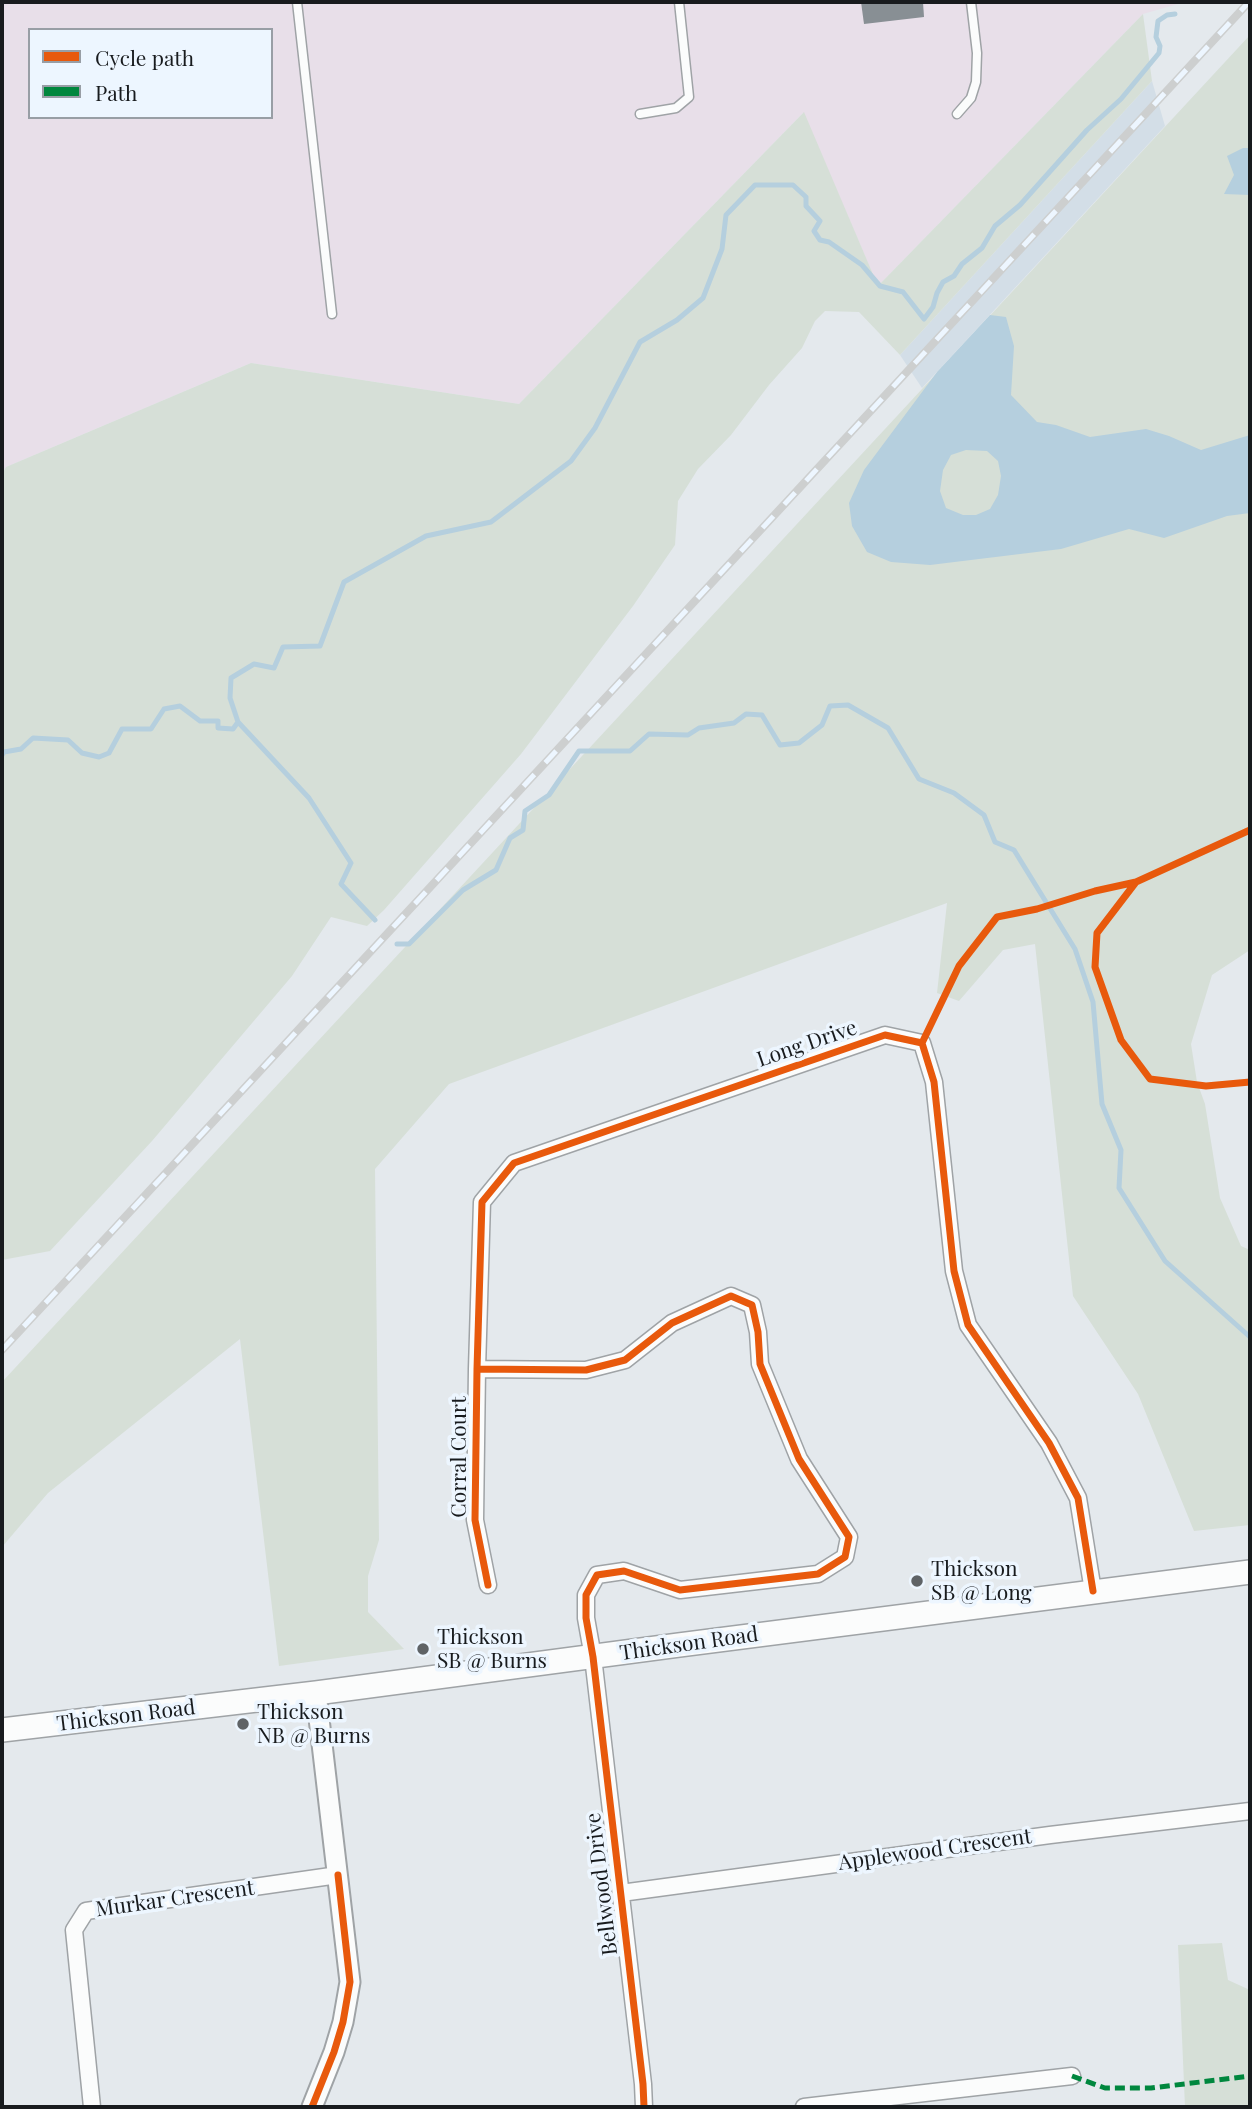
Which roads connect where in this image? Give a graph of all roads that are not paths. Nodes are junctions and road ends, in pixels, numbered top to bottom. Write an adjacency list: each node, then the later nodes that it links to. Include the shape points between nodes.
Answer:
1 (297, 2): 6 (lane)
2 (679, 2): 4 (lane, via 689,97 676,108)
3 (971, 2): 5 (lane, via 976,82 971,98)
4 (640, 114)
5 (957, 114)
6 (332, 314)
7 (477, 1369): 9 (street, Corral Court, via 475,1520); 10 (street, Long Drive, via 482,1202 514,1163 886,1035 922,1043 934,1082 954,1271 968,1325 1049,1443 1078,1498); 11 (street, Bellwood Drive, via 586,1370 625,1360 672,1324 731,1296 752,1305 760,1364 799,1459 849,1537 845,1557 818,1574 680,1590 624,1571 597,1575 586,1595)
8 (1250, 1572): 10 (main road, Thickson Road)
9 (488, 1585)
10 (1093, 1591): 11 (main road, Thickson Road)
11 (593, 1657): 12 (main road, Thickson Road); 16 (street, Bellwood Drive)
12 (316, 1693): 13 (main road, Thickson Road); 15 (street)
13 (2, 1730)
14 (1250, 1811): 16 (street, Applewood Crescent)
15 (338, 1875): 18 (street, Murkar Crescent, via 86,1911 74,1930); 19 (street, via 350,1982 344,2022)
16 (621, 1893): 20 (street, Bellwood Drive)
17 (1072, 2076): 21 (street)
18 (92, 2107)
19 (312, 2107)
20 (644, 2107)
21 (804, 2107)

